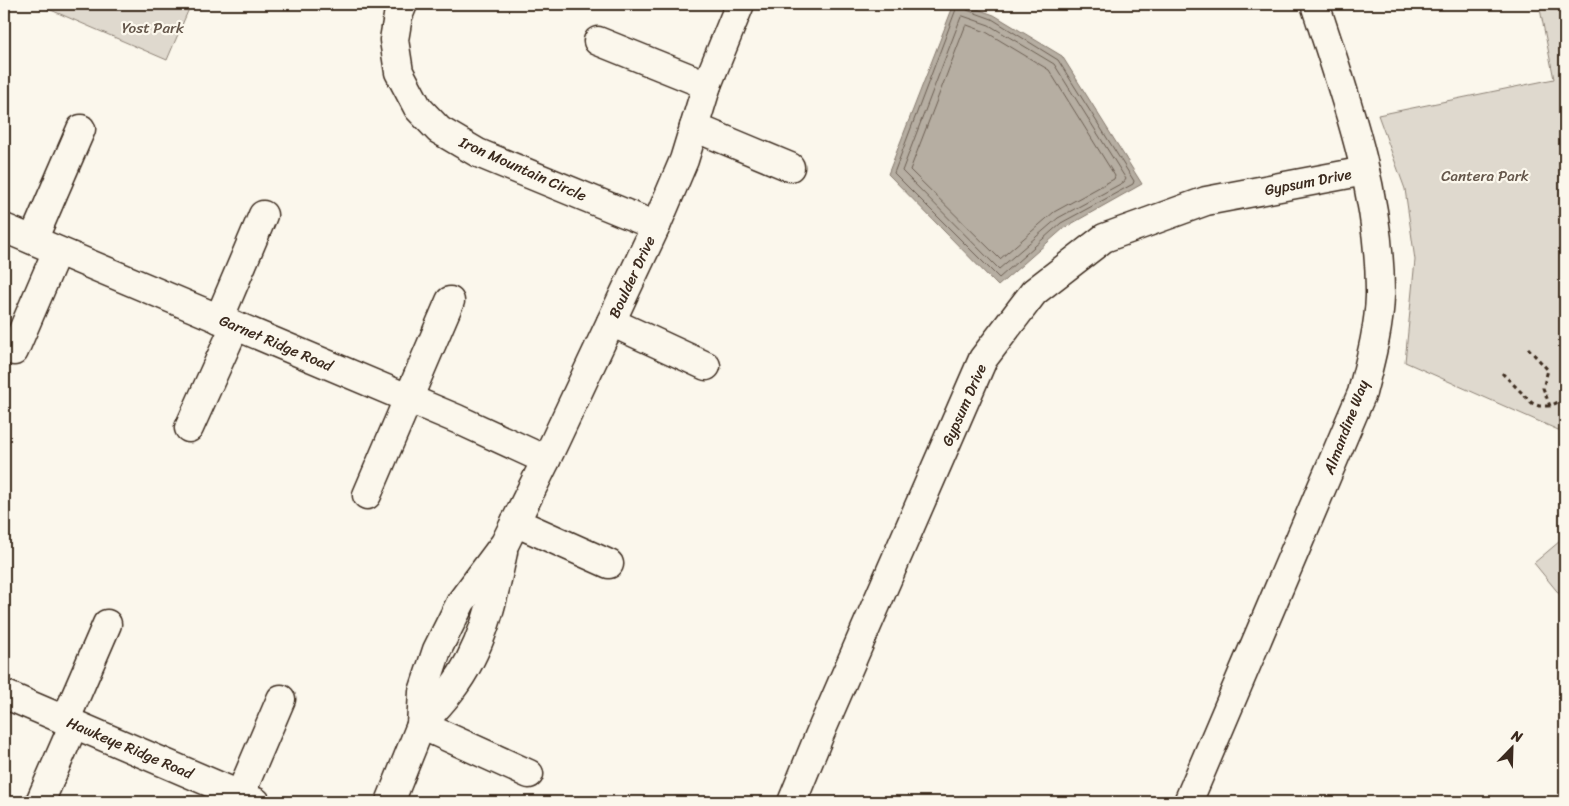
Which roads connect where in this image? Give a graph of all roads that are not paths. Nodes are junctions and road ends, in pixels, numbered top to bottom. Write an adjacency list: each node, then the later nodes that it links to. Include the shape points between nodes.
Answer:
1 (403, 4): 11 (street, Iron Mountain Circle, via 394,40 399,72 418,108 439,130 478,153)
2 (740, 4): 5 (street, Boulder Drive)
3 (1316, 4): 9 (street, Almandine Way)
4 (598, 42): 5 (street)
5 (707, 85): 6 (street, Boulder Drive)
6 (694, 127): 8 (street); 11 (street, Boulder Drive)
7 (81, 129): 13 (street)
8 (790, 167)
9 (1365, 170): 35 (street, Gypsum Drive, via 1206,201 1104,238 1034,292 983,359); 36 (street, Almandine Way, via 1373,208 1380,296 1377,330 1362,393)
10 (263, 215): 16 (street)
11 (656, 226): 17 (street, Boulder Drive)
12 (4, 228): 13 (street, Garnet Ridge Road)
13 (33, 240): 14 (street, Garnet Ridge Road)
14 (57, 250): 16 (street, Garnet Ridge Road); 18 (street)
15 (450, 301): 20 (street)
16 (227, 322): 20 (street, Garnet Ridge Road); 21 (street)
17 (611, 322): 19 (street); 22 (street, Boulder Drive)
18 (14, 351)
19 (706, 366)
20 (408, 398): 22 (street, Garnet Ridge Road); 23 (street)
21 (189, 428)
22 (546, 460): 24 (street, Boulder Drive)
23 (366, 495)
24 (510, 532): 25 (street); 30 (street, Boulder Drive, via 480,642 452,690)
25 (609, 564)
26 (107, 624): 29 (street)
27 (4, 694): 29 (street, Hawkeye Ridge Road)
28 (281, 699): 32 (street)
29 (70, 722): 32 (street, Hawkeye Ridge Road); 33 (street)
30 (421, 725): 31 (street); 34 (street, Boulder Drive)
31 (529, 774)
32 (244, 800)
33 (40, 802)
34 (390, 802)
35 (792, 802)
36 (1188, 802)

